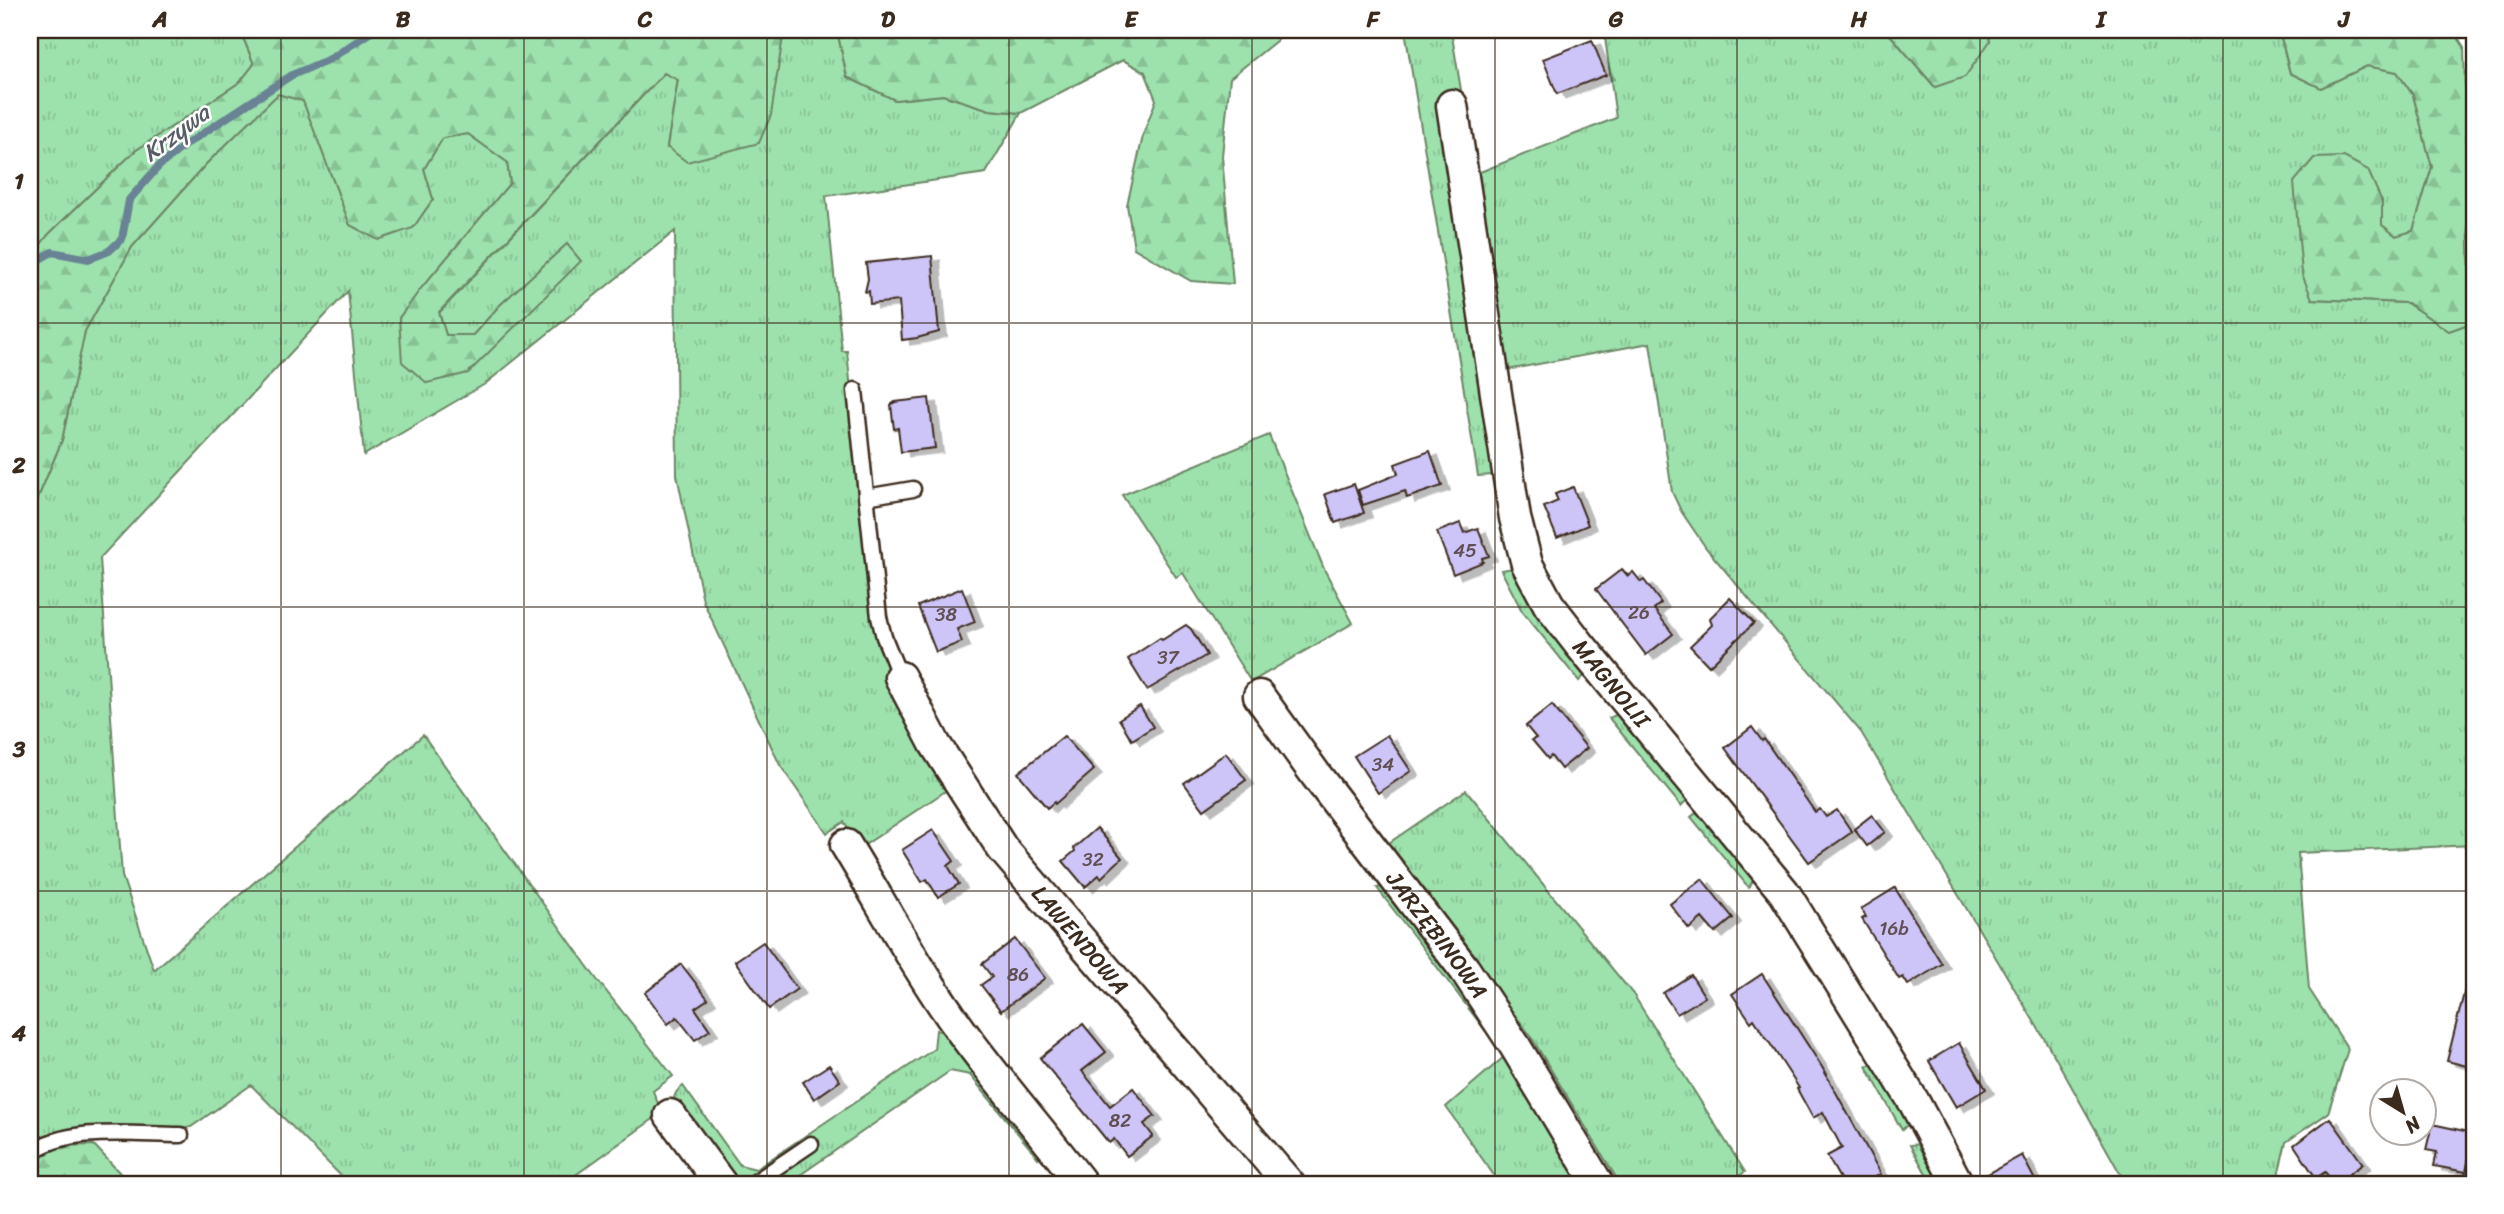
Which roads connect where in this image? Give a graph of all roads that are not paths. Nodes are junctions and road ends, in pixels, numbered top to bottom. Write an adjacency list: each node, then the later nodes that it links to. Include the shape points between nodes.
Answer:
1 (1452, 105): 17 (street, MAGNOLII, via 1515,518 1527,564 1580,645 1784,892 1914,1102)
2 (855, 390): 4 (lane)
3 (913, 489): 4 (lane)
4 (866, 497): 5 (lane, via 879,617)
5 (900, 677): 15 (street, LAWENDOWA, via 929,735 1002,848)
6 (1259, 696): 16 (street, JARZĘBINOWA, via 1465,970)
7 (846, 845): 14 (street, via 961,1031)
8 (670, 1115): 12 (street)
9 (181, 1135): 11 (lane, via 70,1136)
10 (811, 1144): 13 (lane)
11 (30, 1153)
12 (720, 1184)
13 (752, 1184)
14 (1082, 1184)
15 (1289, 1184)
16 (1598, 1184)
17 (1958, 1184)

